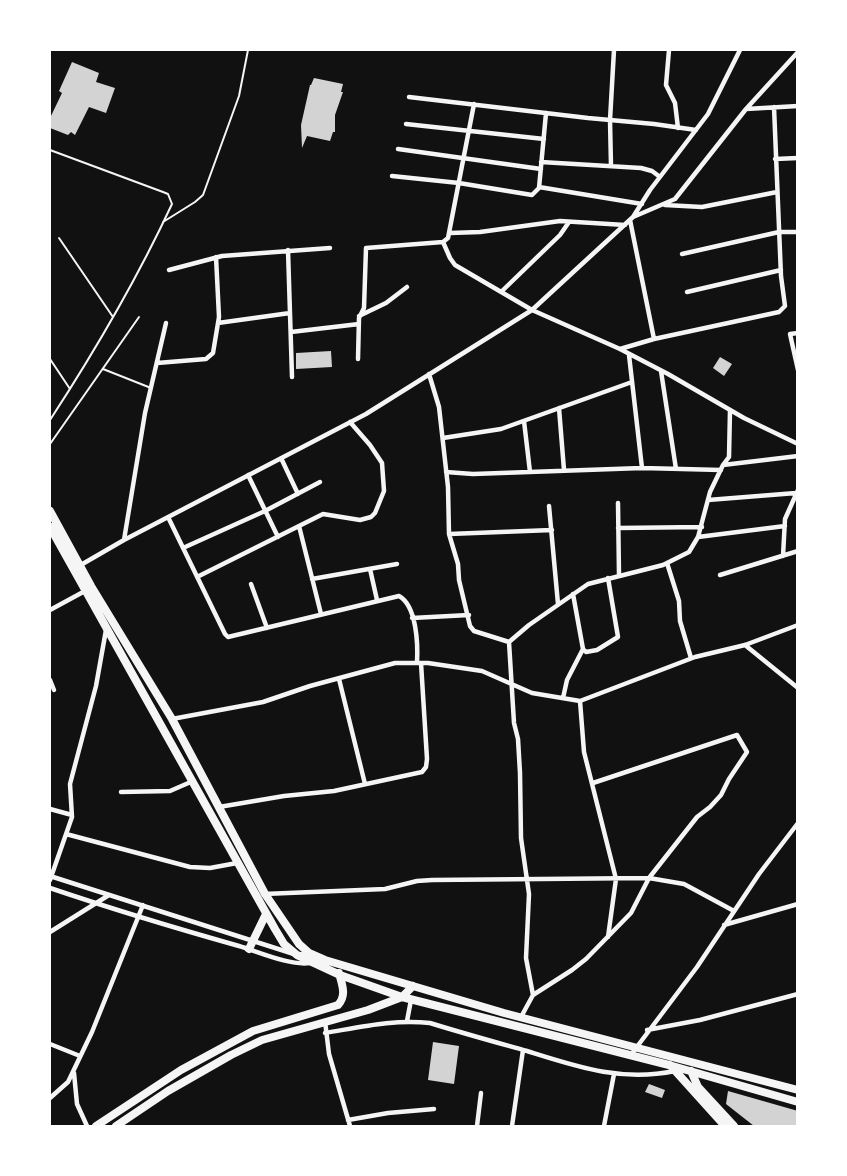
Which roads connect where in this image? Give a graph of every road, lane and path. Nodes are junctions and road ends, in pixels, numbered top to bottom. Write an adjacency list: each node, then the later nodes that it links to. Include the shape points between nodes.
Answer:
1 (248, 50): 34 (lane, via 239,96 203,195)
2 (614, 50): 12 (street)
3 (669, 50): 14 (street, via 666,85 675,103)
4 (740, 50): 15 (street)
5 (798, 52): 10 (street)
6 (409, 97): 7 (street)
7 (474, 104): 11 (street); 16 (street)
8 (798, 106): 9 (street)
9 (774, 107): 10 (street); 22 (street)
10 (746, 109): 32 (street, via 675,199)
11 (546, 113): 12 (street); 17 (street)
12 (610, 120): 14 (street); 24 (street)
13 (406, 124): 16 (street)
14 (678, 128): 15 (street)
15 (696, 130): 27 (street)
16 (470, 131): 17 (street); 20 (street)
17 (544, 139): 23 (street)
18 (398, 149): 20 (street)
19 (50, 150): 34 (lane, via 168,195 172,204)
20 (465, 157): 25 (street); 28 (street)
21 (798, 158): 22 (street)
22 (775, 159): 30 (street)
23 (541, 162): 24 (street); 25 (street)
24 (611, 166): 27 (street, via 648,169)
25 (541, 169): 29 (street)
26 (392, 176): 28 (street)
27 (660, 177): 31 (street)
28 (459, 183): 29 (street, via 526,196 536,193); 38 (street)
29 (539, 187): 31 (street)
30 (777, 192): 32 (street, via 702,207); 36 (street)
31 (642, 204): 33 (street)
32 (662, 205): 33 (street)
33 (630, 221): 35 (street); 50 (street); 60 (street)
34 (163, 222): 53 (lane)
35 (569, 222): 38 (street); 48 (street)
36 (779, 232): 37 (street); 43 (street); 46 (street)
37 (798, 232)
38 (450, 233): 40 (street)
39 (59, 238): 53 (lane)
40 (443, 242): 48 (street, via 455,265); 52 (street, via 366,248 364,308)
41 (330, 248): 42 (street)
42 (288, 250): 44 (street); 51 (street)
43 (682, 254)
44 (216, 257): 45 (street); 56 (street)
45 (169, 270)
46 (781, 270): 49 (street); 60 (street, via 785,306 779,312)
47 (407, 287): 52 (street)
48 (501, 292): 50 (street)
49 (687, 292)
50 (532, 310): 61 (street); 69 (street)
51 (290, 314): 56 (street); 58 (street)
52 (359, 316): 57 (street)
53 (113, 317): 73 (lane)
54 (139, 317): 67 (lane)
55 (166, 323): 65 (street)
56 (218, 323): 65 (street, via 210,357)
57 (359, 324): 58 (street); 64 (street)
58 (291, 332): 70 (street)
59 (798, 333): 66 (street, via 790,334)
60 (654, 339): 61 (street)
61 (620, 349): 62 (street)
62 (629, 355): 68 (street); 71 (street)
63 (50, 359): 73 (lane)
64 (358, 359)
65 (157, 363): 72 (street)
66 (797, 368)
67 (103, 369): 72 (lane); 80 (lane)
68 (661, 370): 75 (street); 86 (street)
69 (429, 374): 78 (street); 79 (street)
70 (292, 377)
71 (632, 382): 74 (street); 84 (street)
72 (152, 388): 109 (street)
73 (70, 389): 76 (lane)
74 (559, 408): 77 (street); 87 (street)
75 (730, 410): 81 (street); 85 (street, via 729,457)
76 (50, 420)
77 (524, 421): 79 (street, via 491,432); 89 (street)
78 (350, 422): 83 (street); 100 (street, via 382,463 384,491 375,513 360,520 323,514)
79 (443, 438): 88 (street)
80 (50, 444)
81 (798, 444)
82 (798, 456): 85 (street)
83 (281, 458): 90 (street); 93 (street)
84 (642, 468): 86 (street); 87 (street)
85 (722, 468): 86 (street); 94 (street)
86 (676, 469)
87 (564, 470): 89 (street)
88 (446, 472): 89 (street); 106 (street)
89 (530, 472)
90 (248, 475): 98 (street); 99 (street)
91 (320, 482): 93 (street)
92 (797, 492): 94 (street); 102 (street)
93 (298, 494): 98 (street)
94 (708, 501): 101 (street)
95 (618, 503): 104 (street)
96 (549, 506): 105 (street)
97 (50, 511): 115 (main road)
98 (265, 511): 107 (street); 110 (street)
99 (168, 517): 109 (street); 110 (street)
100 (299, 526): 107 (street); 121 (street)
101 (702, 526): 104 (street); 108 (street)
102 (785, 526): 108 (street); 112 (street)
103 (50, 527): 123 (main road)
104 (618, 528): 117 (street)
105 (552, 530): 106 (street); 126 (street)
106 (449, 534): 129 (street)
107 (278, 537): 119 (street)
108 (698, 537): 113 (street, via 689,552)
109 (124, 540): 115 (street)
110 (183, 548): 119 (street)
111 (798, 551): 112 (street)
112 (783, 556): 118 (street)
113 (668, 563): 117 (street); 137 (street)
114 (397, 564): 116 (street)
115 (79, 566): 146 (main road)
116 (370, 569): 121 (street); 125 (street)
117 (619, 575): 120 (street)
118 (720, 575)
119 (197, 577): 133 (street, via 228,637)
120 (608, 578): 124 (street); 136 (street, via 618,637 597,650)
121 (312, 579): 128 (street)
122 (251, 584): 133 (street)
123 (85, 591): 127 (street); 132 (main road)
124 (573, 594): 126 (street); 136 (street)
125 (377, 600): 128 (street); 130 (street, via 402,597)
126 (558, 604): 134 (street)
127 (50, 610)
128 (321, 614): 133 (street)
129 (468, 615): 130 (street); 134 (street, via 474,631)
130 (412, 618): 138 (street, via 418,637)
131 (798, 625): 135 (street)
132 (106, 628): 147 (main road); 153 (street, via 96,686 70,784)
133 (267, 628)
134 (509, 642): 141 (street)
135 (745, 645): 137 (street); 142 (street)
136 (583, 649): 144 (street, via 567,680)
137 (692, 658): 145 (street)
138 (419, 663): 139 (street, via 394,663); 141 (street, via 482,671); 149 (street, via 426,767 422,772)
139 (339, 679): 146 (street, via 263,702); 149 (street)
140 (50, 680): 143 (street)
141 (512, 684): 144 (street, via 532,693); 160 (street)
142 (798, 688)
143 (54, 690)
144 (563, 698): 145 (street)
145 (580, 701): 148 (street, via 584,752)
146 (172, 719): 151 (main road)
147 (193, 782): 150 (street, via 170,790); 156 (main road)
148 (593, 783): 158 (street, via 737,735 743,742 747,752 721,795 696,817); 159 (street)
149 (365, 784): 151 (street)
150 (122, 792)
151 (219, 807): 163 (main road)
152 (50, 809): 153 (street)
153 (72, 815): 155 (street)
154 (798, 823): 168 (street)
155 (66, 834): 156 (street, via 190,867); 157 (street)
156 (237, 863): 164 (main road)
157 (50, 878): 162 (street)
158 (649, 878): 159 (street); 168 (street, via 684,884); 173 (street, via 631,914)
159 (616, 879): 160 (street); 173 (street)
160 (526, 880): 163 (street, via 432,880 385,889); 183 (street, via 526,958)
161 (50, 888): 165 (street)
162 (109, 894): 165 (street); 167 (street)
163 (265, 894): 164 (street); 175 (main road)
164 (255, 895): 169 (main road)
165 (95, 904): 170 (street); 172 (street)
166 (798, 904): 171 (street)
167 (143, 905): 170 (street); 174 (street)
168 (734, 911): 171 (street)
169 (266, 914): 174 (main road); 176 (main road, via 284,944)
170 (138, 917): 174 (street); 195 (street)
171 (724, 925): 189 (street)
172 (50, 932)
173 (608, 937): 183 (street, via 572,970)
174 (251, 945): 176 (street); 178 (street, via 298,963)
175 (309, 953): 176 (street); 177 (main road)
176 (297, 956): 178 (main road)
177 (325, 960): 178 (street); 179 (main road)
178 (312, 962): 180 (main road)
179 (337, 963): 180 (main road); 181 (main road)
180 (340, 975): 184 (main road); 209 (main road, via 344,993 338,1005 253,1031 181,1070)
181 (413, 986): 184 (main road); 186 (main road)
182 (798, 994): 189 (street)
183 (532, 995): 186 (street)
184 (402, 997): 185 (main road); 187 (main road)
185 (411, 1000): 188 (street); 196 (main road)
186 (521, 1017): 192 (main road)
187 (326, 1021): 190 (street); 210 (main road, via 262,1040 231,1055)
188 (407, 1021): 190 (street); 193 (street, via 430,1023)
189 (647, 1030): 192 (street)
190 (326, 1034): 207 (street)
191 (50, 1044): 195 (street)
192 (635, 1047): 194 (main road); 196 (street)
193 (523, 1050): 201 (street); 213 (street)
194 (664, 1055): 197 (main road); 198 (main road)
195 (80, 1056): 199 (street)
196 (630, 1056): 198 (main road)
197 (688, 1061): 200 (main road); 202 (main road)
198 (672, 1068): 200 (main road); 201 (street, via 653,1076); 215 (main road)
199 (74, 1071): 204 (street); 208 (street, via 77,1104)
200 (691, 1072): 205 (main road); 216 (main road, via 699,1087)
201 (614, 1074): 214 (street)
202 (798, 1090)
203 (481, 1093): 212 (street)
204 (50, 1098)
205 (798, 1102)
206 (434, 1109): 207 (street)
207 (348, 1120): 211 (street)
208 (87, 1126)
209 (96, 1126)
210 (116, 1126)
211 (350, 1126)
212 (477, 1126)
213 (512, 1126)
214 (604, 1126)
215 (725, 1126)
216 (734, 1126)

